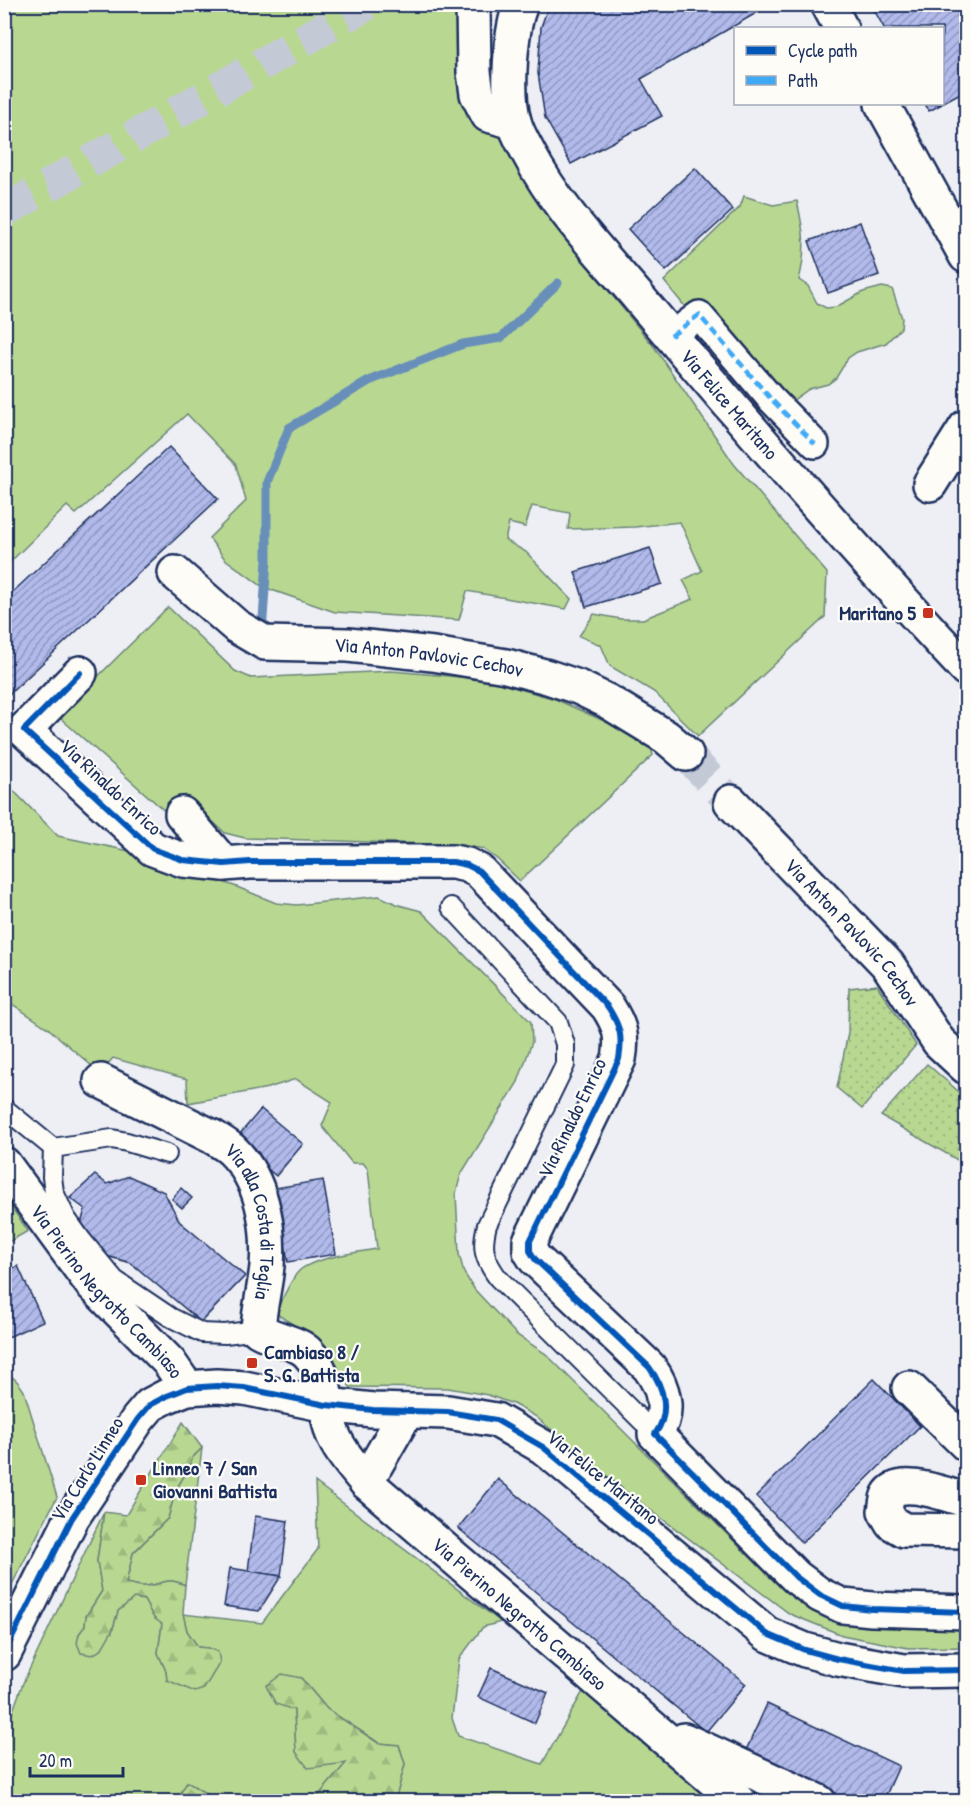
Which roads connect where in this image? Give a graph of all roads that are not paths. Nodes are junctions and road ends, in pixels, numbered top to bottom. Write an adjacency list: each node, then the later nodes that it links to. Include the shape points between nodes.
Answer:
1 (473, 4): 6 (street, via 477,94 488,115)
2 (521, 4): 6 (street, Via Felice Maritano, via 512,45)
3 (828, 4): 4 (street)
4 (840, 27)
5 (883, 105): 7 (street)
6 (514, 122): 8 (street, Via Felice Maritano, via 539,174 564,209)
7 (966, 256)
8 (671, 336): 10 (street, via 699,315); 13 (street, Via Felice Maritano)
9 (966, 427): 11 (street)
10 (815, 444)
11 (930, 484)
12 (175, 573): 15 (street, Via Anton Pavlovic Cechov, via 236,626 265,643 348,645 434,654 548,677 607,701)
13 (966, 669)
14 (80, 673): 18 (street, Via Rinaldo Enrico, via 24,730 153,849 183,860)
15 (686, 754)
16 (730, 802): 20 (street, Via Anton Pavlovic Cechov, via 888,965 939,1042)
17 (182, 814): 18 (street, Via Rinaldo Enrico)
18 (224, 864): 31 (street, Via Rinaldo Enrico, via 467,865 479,871 608,1006 621,1036 619,1059 530,1241 530,1251 650,1367 664,1401 661,1426)
19 (451, 907): 31 (lane, Via Rinaldo Enrico, via 558,1023 565,1044 565,1065 487,1225 482,1243 488,1264)
20 (966, 1067)
21 (101, 1081): 26 (street, Via alla Costa di Teglia, via 213,1137 231,1148 245,1164 264,1209 267,1242)
22 (4, 1108): 23 (lane)
23 (53, 1148): 24 (lane, via 112,1139); 26 (lane, via 54,1192 66,1218 115,1280 202,1333 225,1335)
24 (167, 1154)
25 (4, 1164): 27 (street, Via Pierino Negrotto Cambiaso, via 91,1283 169,1362)
26 (258, 1330): 29 (street, Via alla Costa di Teglia, via 301,1346 309,1354 323,1377)
27 (187, 1388): 29 (street, Via Felice Maritano, via 244,1388); 37 (street, Via Carlo Linneo, via 150,1405 138,1419 72,1518)
28 (909, 1388): 32 (street)
29 (326, 1405): 30 (street, Via Felice Maritano); 33 (street, Via Pierino Negrotto Cambiaso, via 333,1434)
30 (407, 1411): 33 (street); 38 (street, Via Felice Maritano, via 448,1412 496,1420 543,1447 767,1634 838,1659 904,1671)
31 (655, 1434): 36 (street, Via Rinaldo Enrico, via 796,1577 820,1595 843,1606 872,1610)
32 (966, 1444)
33 (366, 1482): 39 (street, Via Pierino Negrotto Cambiaso)
34 (966, 1500): 35 (street, via 910,1486 898,1487 889,1495 885,1511 892,1523 904,1530)
35 (966, 1531)
36 (966, 1612)
37 (4, 1654)
38 (966, 1670)
39 (644, 1721): 40 (street, Via Pierino Negrotto Cambiaso); 41 (street)
40 (739, 1802)
41 (819, 1802)

